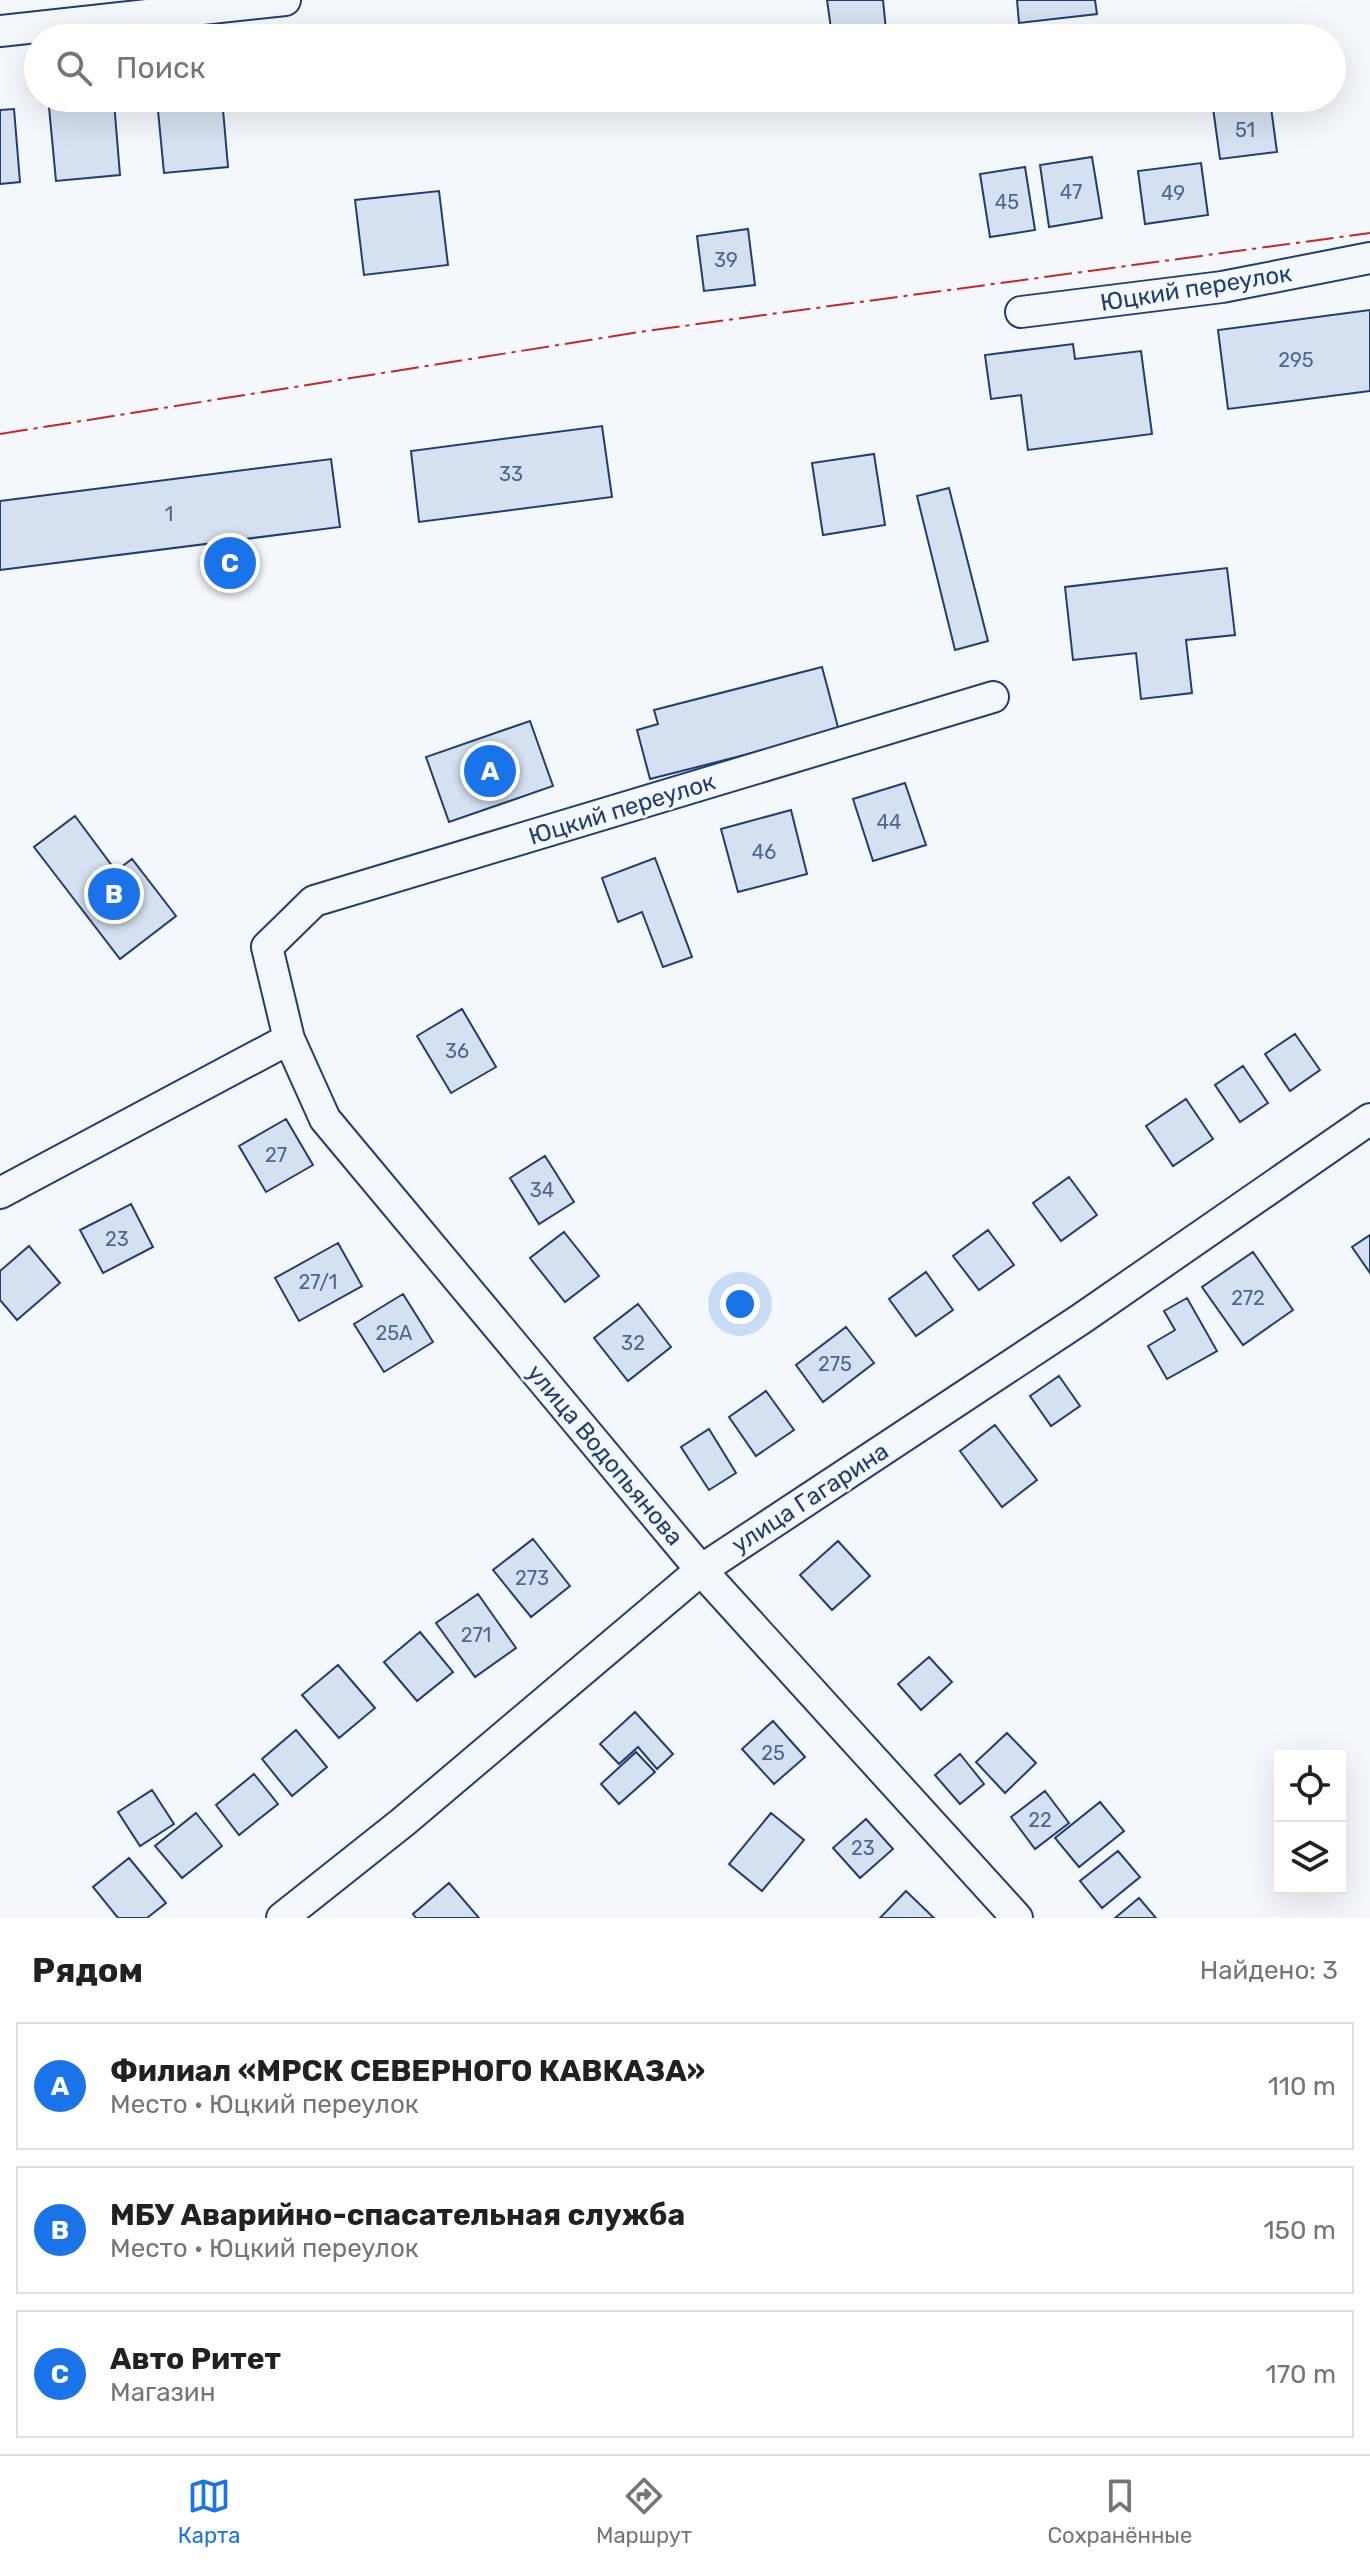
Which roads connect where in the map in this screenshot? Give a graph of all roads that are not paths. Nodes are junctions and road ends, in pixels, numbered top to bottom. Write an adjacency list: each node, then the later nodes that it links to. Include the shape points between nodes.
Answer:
1 (285, 0): 2 (street)
2 (64, 24)
3 (24, 28): 4 (street)
4 (0, 31)
5 (1370, 258): 6 (street, Юцкий переулок, via 1222,287)
6 (1021, 312)
7 (993, 697): 8 (street, Юцкий переулок, via 314,901)
8 (267, 947): 9 (street, улица Водопьянова)
9 (289, 1039): 11 (street); 12 (street, улица Водопьянова, via 325,1119)
10 (1370, 1119): 12 (street, улица Гагарина, via 1081,1319)
11 (0, 1193)
12 (701, 1570): 13 (street, улица Гагарина); 14 (street, улица Водопьянова)
13 (282, 1918)
14 (1017, 1918)

